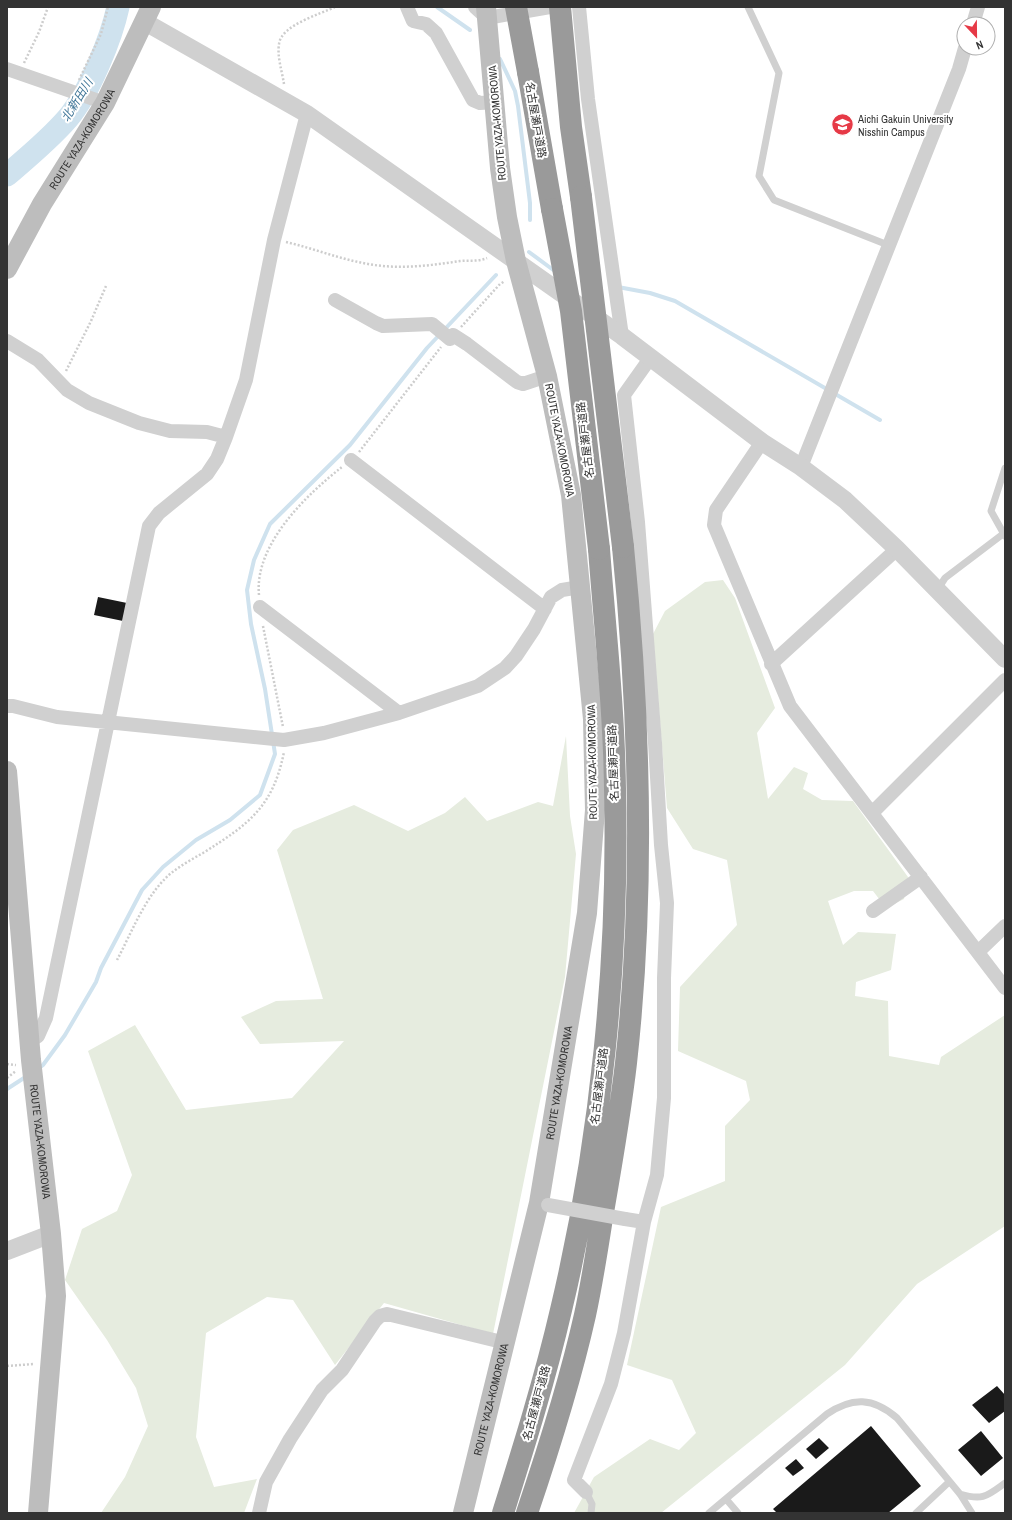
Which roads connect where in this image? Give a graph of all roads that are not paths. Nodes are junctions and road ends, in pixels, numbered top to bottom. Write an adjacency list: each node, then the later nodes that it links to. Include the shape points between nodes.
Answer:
1 (406, 7): 12 (street, via 414,21 426,24 436,34 473,100 480,103)
2 (516, 7): 60 (highway, 名古屋瀬戸道路, bridge, via 571,311 599,550 610,674 615,789 610,981 593,1137 562,1304 528,1435)
3 (550, 7): 7 (street)
4 (560, 7): 61 (highway, 名古屋瀬戸道路, bridge, via 571,127 623,547 632,652 637,789 636,885 633,981 616,1139 585,1315 551,1441)
5 (579, 7): 18 (street, via 588,99)
6 (748, 7): 14 (lane, via 779,73 759,176 774,200)
7 (483, 11): 12 (main road, ROUTE YAZA-KOMOROWA)
8 (148, 15): 11 (main road, ROUTE YAZA-KOMOROWA); 13 (street)
9 (963, 56): 14 (street)
10 (13, 71): 11 (street)
11 (97, 100): 16 (main road, ROUTE YAZA-KOMOROWA)
12 (495, 102): 15 (main road, ROUTE YAZA-KOMOROWA, via 500,168)
13 (307, 114): 15 (street); 22 (street, via 274,240 246,380)
14 (888, 245): 25 (street)
15 (516, 261): 18 (street); 21 (main road, ROUTE YAZA-KOMOROWA)
16 (7, 269)
17 (335, 300): 21 (street, via 383,326 425,323 436,326 450,337 467,344 517,382 523,384)
18 (622, 336): 20 (street)
19 (7, 341): 22 (street, via 38,360 67,390 89,404 139,423 170,431 207,432)
20 (650, 357): 23 (street); 48 (street, via 624,395 638,522 660,839 667,903 664,1098 657,1175)
21 (548, 376): 29 (main road, ROUTE YAZA-KOMOROWA, via 571,495)
22 (226, 437): 38 (street, via 217,459 207,474 159,513 149,526)
23 (762, 442): 25 (street); 34 (street, via 716,510 714,525)
24 (351, 460): 32 (street)
25 (800, 467): 28 (street, via 845,500)
26 (1005, 468): 27 (lane, via 991,510)
27 (1004, 535): 30 (lane, via 945,578)
28 (897, 549): 30 (street); 34 (street)
29 (580, 587): 32 (street, via 555,593); 47 (main road, ROUTE YAZA-KOMOROWA, via 593,719 594,822 586,920)
30 (938, 589): 33 (street)
31 (260, 608): 37 (street)
32 (545, 609): 37 (street, via 516,656 494,677 478,686)
33 (1005, 659)
34 (771, 664): 40 (street, via 790,706)
35 (1005, 680): 40 (street)
36 (7, 706): 38 (street, via 57,717)
37 (399, 713): 38 (street, via 324,734 285,740)
38 (108, 721): 46 (street, via 46,1018)
39 (7, 771): 46 (main road, ROUTE YAZA-KOMOROWA)
40 (872, 813): 41 (street)
41 (921, 877): 42 (street); 44 (street)
42 (873, 911)
43 (1005, 926): 44 (street)
44 (978, 952): 45 (street)
45 (1005, 988)
46 (26, 1058): 49 (main road, ROUTE YAZA-KOMOROWA, via 34,1086)
47 (544, 1204): 48 (street, bridge); 51 (main road, ROUTE YAZA-KOMOROWA)
48 (644, 1222): 54 (street, via 624,1333 611,1384 574,1480)
49 (51, 1234): 50 (street); 57 (main road, ROUTE YAZA-KOMOROWA, via 56,1296)
50 (7, 1251)
51 (506, 1344): 58 (street, via 387,1314 380,1316 342,1370 322,1390 290,1439 266,1482); 59 (main road, ROUTE YAZA-KOMOROWA)
52 (949, 1482): 55 (lane); 56 (lane, via 897,1418 877,1404 851,1402 827,1414); 65 (lane)
53 (1005, 1483): 55 (lane, via 986,1497 973,1498)
54 (586, 1492): 62 (lane, via 592,1504)
55 (960, 1494): 66 (lane)
56 (726, 1499): 63 (lane); 64 (lane)
57 (38, 1513)
58 (259, 1513)
59 (463, 1513)
60 (503, 1513)
61 (527, 1513)
62 (591, 1513)
63 (709, 1513)
64 (738, 1513)
65 (916, 1513)
66 (972, 1513)

